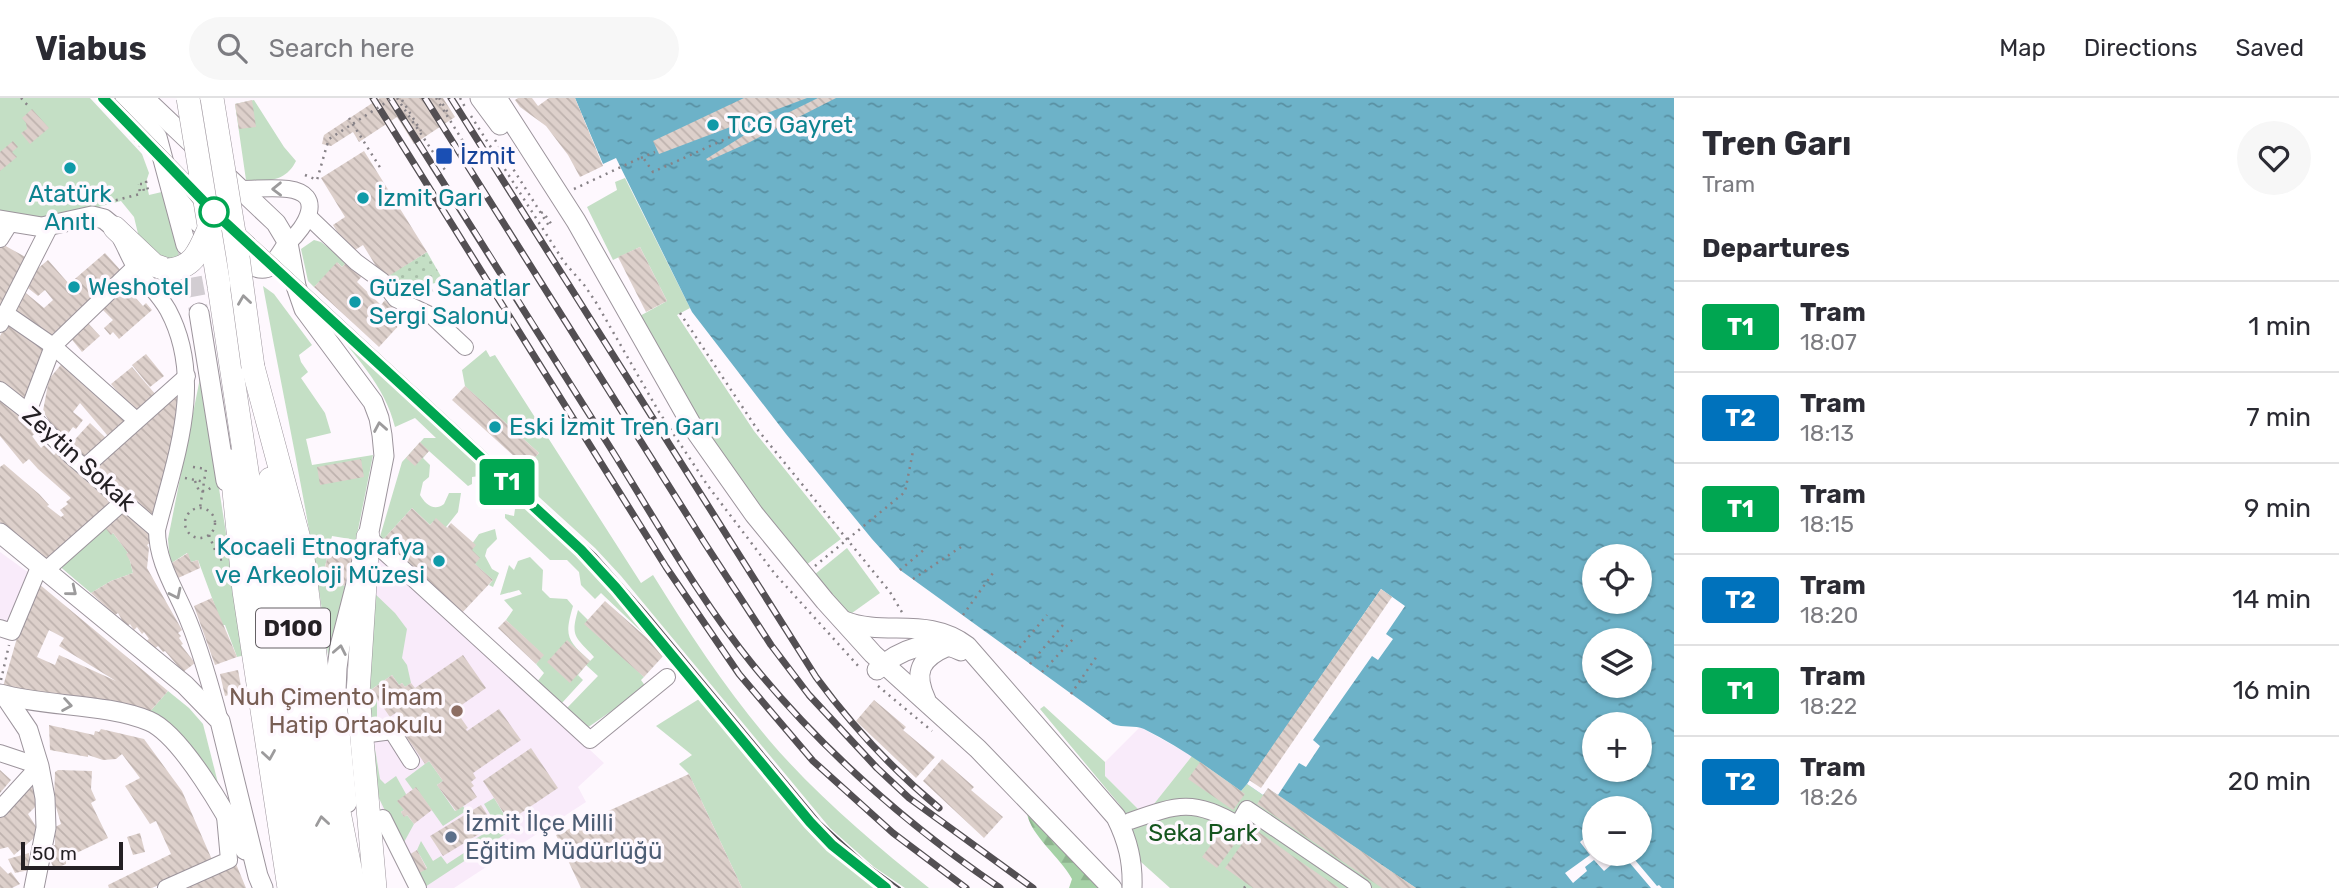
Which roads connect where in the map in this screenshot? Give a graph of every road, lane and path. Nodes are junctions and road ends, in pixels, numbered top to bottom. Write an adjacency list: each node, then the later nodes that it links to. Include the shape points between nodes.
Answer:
1 (21, 98): 12 (path)
2 (97, 98): 17 (path)
3 (125, 98): 26 (main road, via 157,137)
4 (144, 98): 25 (main road)
5 (188, 98): 34 (highway, bridge)
6 (212, 98): 45 (highway, D100, one-way to 6, bridge, via 238,257)
7 (437, 98): 19 (path)
8 (460, 98): 11 (path)
9 (496, 98): 27 (main road)
10 (398, 99): 14 (path, bridge); 22 (path)
11 (474, 104): 85 (main road, via 573,241 699,461 815,607); 85 (path, via 564,262 585,286 708,486 753,548)
12 (30, 108)
13 (349, 118): 14 (path, bridge)
14 (352, 124): 21 (path); 23 (path, bridge, via 329,139 317,180)
15 (491, 134): 31 (path)
16 (743, 135): 20 (path, via 741,132 653,172 648,162)
17 (144, 150)
18 (655, 152): 20 (path)
19 (471, 154)
20 (638, 159): 27 (path)
21 (381, 169)
22 (445, 170)
23 (305, 175)
24 (146, 182): 28 (path, via 148,190 139,184 140,194)
25 (242, 189): 29 (street, one-way to 25, via 307,201 295,191); 35 (main road, via 276,223)
26 (172, 191): 35 (main road, via 191,216 256,268 268,268); 36 (main road)
27 (559, 195): 77 (main road, via 700,439 754,514)
28 (107, 204)
29 (309, 217): 35 (street); 44 (street, via 396,299 432,316)
30 (51, 226): 32 (main road); 33 (main road, via 92,216); 42 (street)
31 (551, 226)
32 (3, 227)
33 (115, 228): 34 (highway, bridge, via 147,260 168,270 191,262); 37 (street)
34 (208, 231): 45 (highway, bridge)
35 (288, 243): 64 (main road, one-way to 35, via 384,456 379,418 361,383 304,309)
36 (186, 245)
37 (135, 267): 43 (street); 46 (street, via 172,318)
38 (446, 285): 39 (path)
39 (414, 292)
40 (199, 313): 74 (main road)
41 (680, 313): 65 (path, via 757,429)
42 (3, 319): 43 (street)
43 (53, 346): 48 (street); 49 (street)
44 (465, 347)
45 (235, 368): 74 (highway); 108 (highway, D100); 109 (highway, D100, one-way to 45); 110 (highway, via 302,550 327,751)
46 (187, 376): 49 (street); 53 (street, via 186,407)
47 (0, 390): 48 (street, Zeytin Sokak)
48 (28, 412): 51 (street, Zeytin Sokak)
49 (136, 420): 51 (street)
50 (913, 452): 65 (path, via 905,492)
51 (85, 467): 59 (street, Zeytin Sokak)
52 (193, 467): 55 (path, via 206,469)
53 (170, 475): 54 (path); 61 (street)
54 (195, 480): 55 (path); 58 (path)
55 (204, 482): 56 (path); 58 (path)
56 (212, 484): 57 (path); 58 (path)
57 (219, 485)
58 (202, 492): 60 (path)
59 (124, 501): 61 (street, Zeytin Sokak); 69 (street)
60 (200, 508): 63 (path, via 210,512 215,521); 63 (path, via 187,515 184,525 198,539)
61 (157, 530): 93 (street, one-way to 93, via 162,560 201,652)
62 (0, 533): 69 (main road)
63 (209, 535): 68 (path, via 219,560)
64 (368, 537): 88 (street, via 590,740); 94 (highway, via 358,694); 110 (main road, one-way to 64, via 336,691 340,646)
65 (848, 540): 70 (path); 78 (path, via 890,592)
66 (961, 547): 73 (path)
67 (926, 548): 71 (path)
68 (231, 559)
69 (43, 568): 80 (street); 93 (main road, one-way to 93, via 185,685)
70 (810, 570)
71 (900, 570)
72 (993, 573): 75 (path)
73 (913, 579)
74 (244, 591): 107 (highway, one-way to 107)
75 (963, 615)
76 (1047, 615): 83 (path)
77 (843, 621): 78 (main road, via 869,627); 85 (main road)
78 (906, 622): 85 (main road); 89 (main road, via 960,640)
79 (1063, 625): 86 (path)
80 (6, 630): 90 (path)
81 (1075, 637): 87 (path)
82 (948, 646): 85 (main road, via 923,645); 89 (main road); 92 (main road, via 928,657 921,667 920,687)
83 (1015, 653)
84 (1097, 656): 91 (path)
85 (870, 661): 92 (main road); 98 (main road, via 961,748)
86 (1030, 664)
87 (1042, 672)
88 (667, 677)
89 (998, 681): 114 (main road, via 1116,817 1130,854)
90 (2, 691): 97 (main road, via 28,730); 100 (main road, one-way to 100, via 148,721 180,748)
91 (1071, 694)
92 (926, 701): 98 (main road)
93 (220, 721): 103 (main road)
94 (362, 735): 96 (street, via 392,731); 111 (highway)
95 (0, 753): 97 (street)
96 (411, 761)
97 (39, 766): 99 (street); 105 (main road, via 46,828)
98 (1033, 806): 113 (main road)
99 (0, 810)
100 (224, 814): 103 (main road); 106 (street, via 229,860)
101 (383, 818): 112 (street)
102 (1130, 821): 116 (street, via 1171,808 1197,806 1238,825 1247,809)
103 (261, 882)
104 (1247, 884): 115 (path)
105 (34, 888)
106 (166, 888)
107 (289, 888)
108 (310, 888)
109 (332, 888)
110 (355, 888)
111 (375, 888)
112 (418, 888)
113 (1112, 888)
114 (1132, 888)
115 (1244, 888)
116 (1363, 888)

